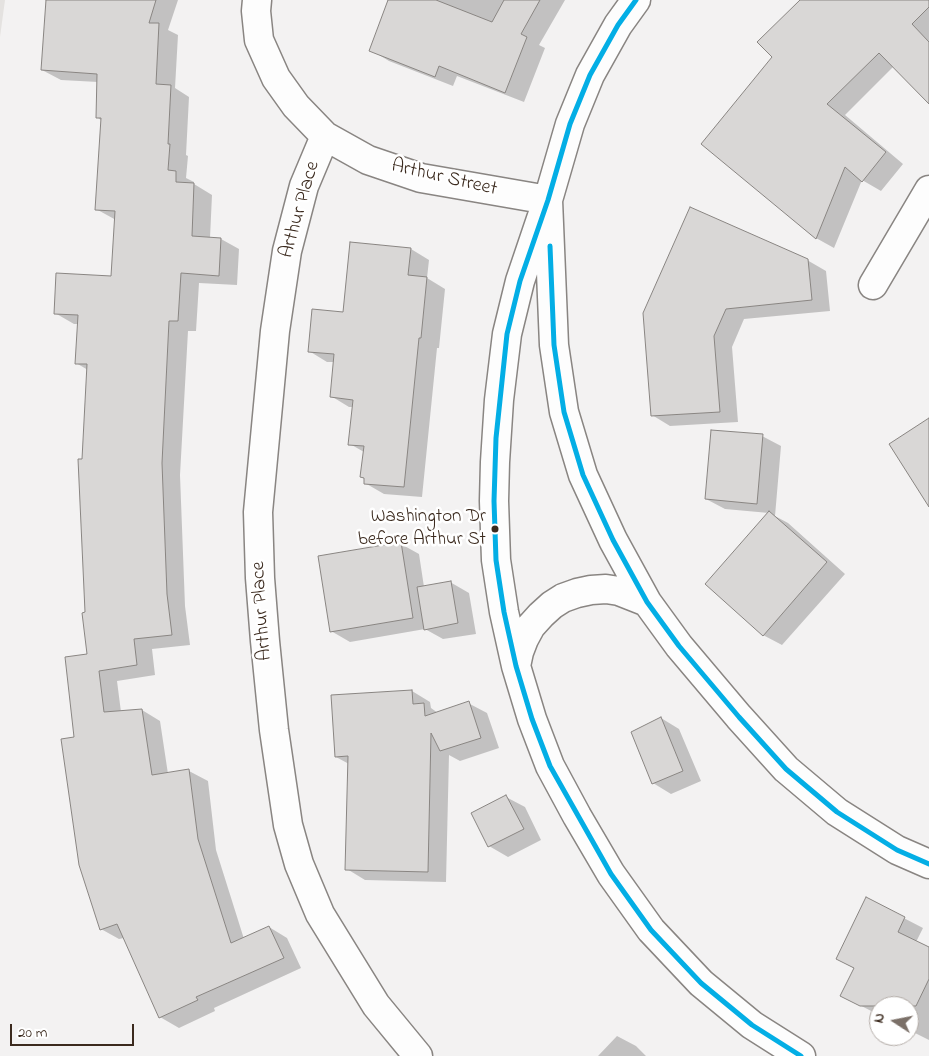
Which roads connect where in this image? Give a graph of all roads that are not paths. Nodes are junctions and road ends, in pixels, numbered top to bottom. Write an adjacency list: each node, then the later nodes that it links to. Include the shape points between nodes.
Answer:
1 (257, 0): 3 (street, Arthur Street, via 259,40 276,78 296,106)
2 (636, 0): 5 (street, via 618,24 590,75 570,124)
3 (325, 136): 5 (street, Arthur Street, via 368,160 420,178); 10 (street, Arthur Place, via 304,186 287,251 275,331 258,512 260,578 274,730 288,825 299,864 320,914 376,1005)
4 (929, 190): 6 (street)
5 (548, 200): 7 (street, via 554,345 564,412 583,475); 8 (street, via 520,280 507,334 496,438 496,560)
6 (873, 285)
7 (647, 602): 8 (street, via 606,589 563,598 532,626 524,638); 9 (street, via 679,646 786,769 837,812 897,850)
8 (516, 666): 11 (street, via 550,766 610,874 651,930 701,983 752,1026)
9 (929, 864)
10 (418, 1056)
11 (801, 1056)

